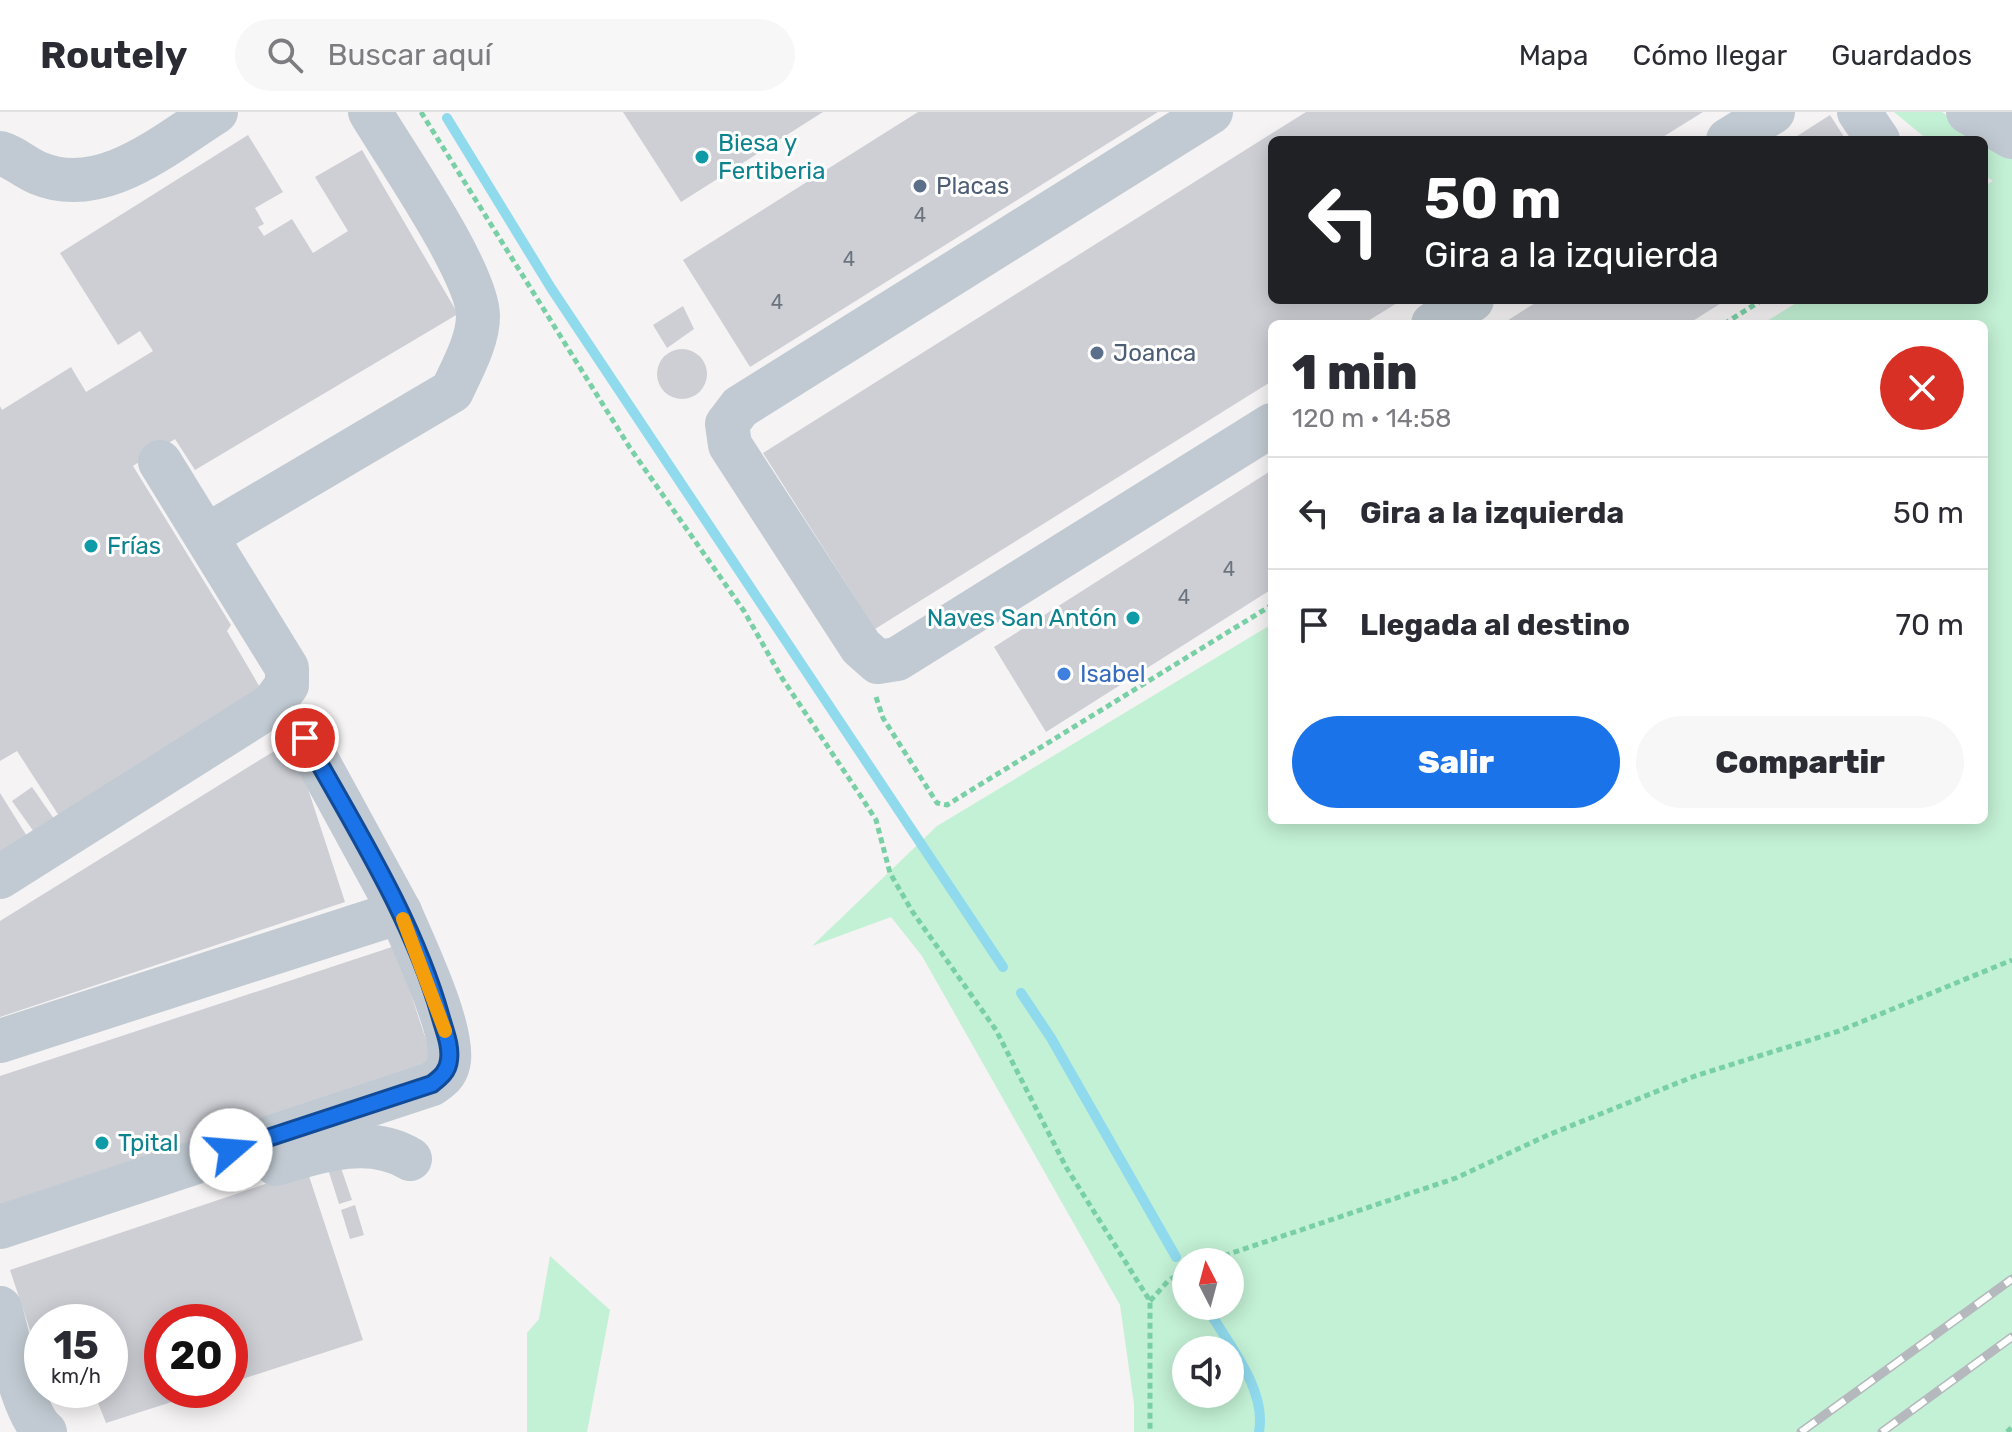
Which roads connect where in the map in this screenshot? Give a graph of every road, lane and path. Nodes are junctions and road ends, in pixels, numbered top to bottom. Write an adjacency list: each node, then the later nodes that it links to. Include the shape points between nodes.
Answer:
1 (216, 112): 11 (street, via 100,178 74,181 38,173)
2 (370, 112): 18 (street, via 466,271 478,316 469,355 452,391)
3 (421, 112): 31 (path, via 630,448 744,611 876,820 890,873 996,1030 1066,1167)
4 (1211, 112): 20 (street, via 740,407 727,424 730,445 861,647)
5 (1773, 112): 8 (street)
6 (1859, 112): 9 (street)
7 (1968, 112): 10 (street)
8 (1734, 136)
9 (1875, 136)
10 (2012, 137)
11 (0, 153)
12 (1466, 304): 14 (street)
13 (1756, 304): 15 (path)
14 (1440, 320)
15 (1730, 320)
16 (1268, 427): 20 (street, via 897,659)
17 (160, 462): 18 (street)
18 (206, 536): 22 (street, via 287,668 281,697)
19 (1268, 607): 20 (path, via 947,805 937,803 883,718 873,687)
20 (878, 662)
21 (305, 738): 23 (street)
22 (0, 877)
23 (400, 912): 25 (street); 27 (street, via 436,998 450,1049 443,1075 432,1084)
24 (2012, 960): 28 (path, via 1839,1031 1695,1076 1456,1178)
25 (0, 1041)
26 (410, 1159): 29 (street, via 376,1146 332,1149)
27 (0, 1227)
28 (1244, 1249)
29 (0, 1253)
30 (1172, 1278): 31 (path)
31 (1150, 1301): 35 (path)
32 (0, 1308): 34 (street, via 30,1408)
33 (2012, 1427): 36 (path)
34 (45, 1432)
35 (1150, 1432)
36 (2007, 1432)

